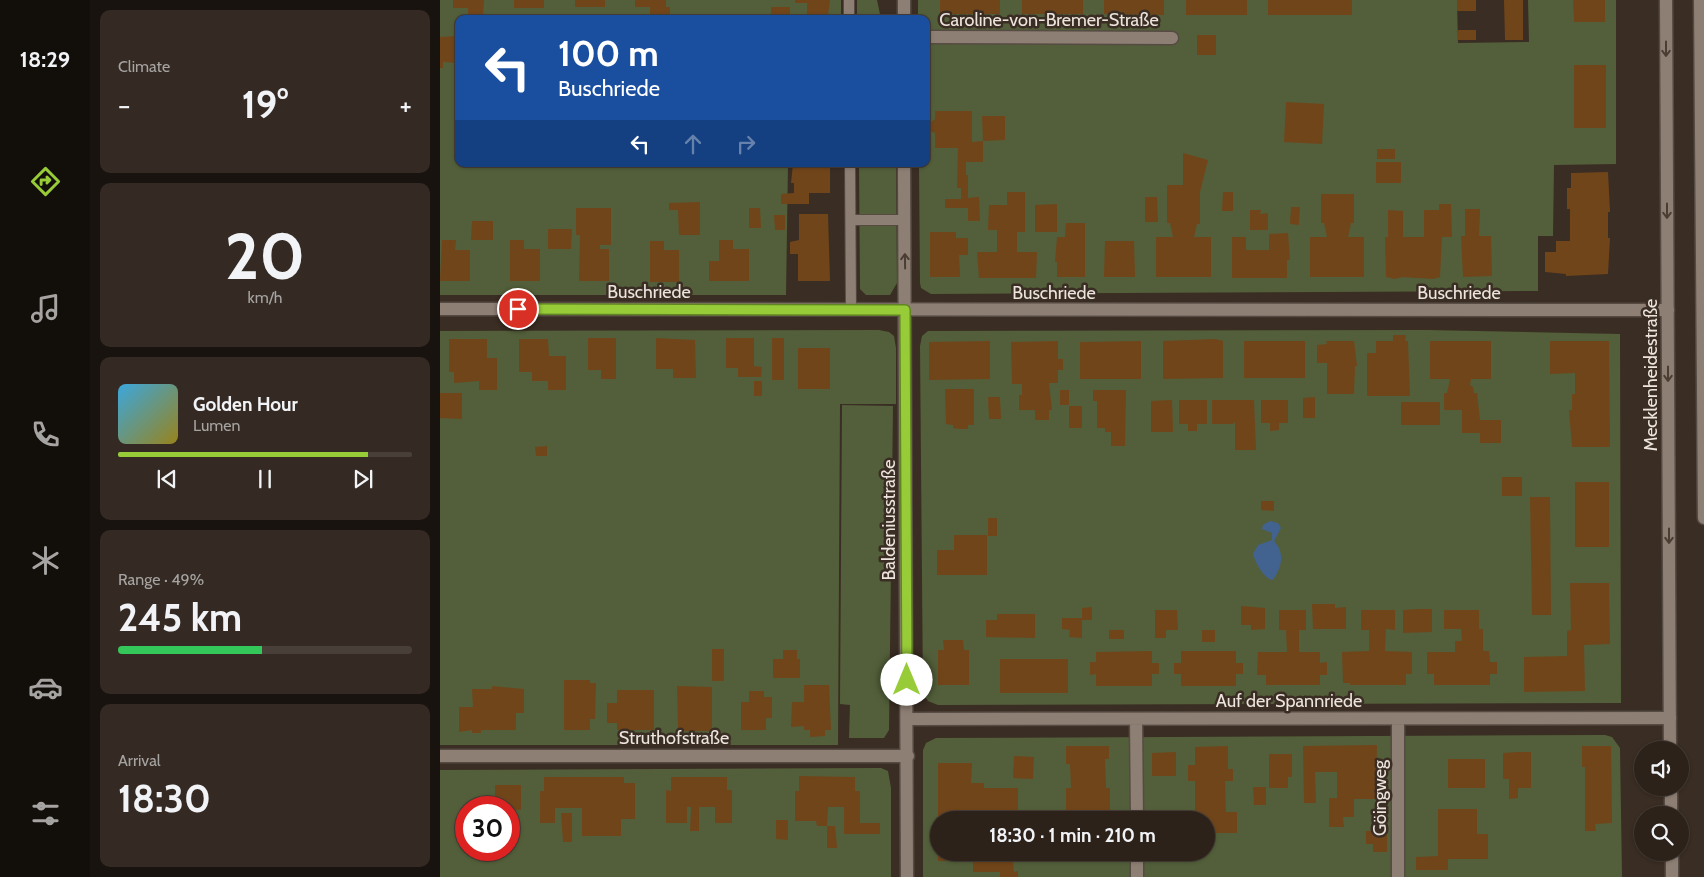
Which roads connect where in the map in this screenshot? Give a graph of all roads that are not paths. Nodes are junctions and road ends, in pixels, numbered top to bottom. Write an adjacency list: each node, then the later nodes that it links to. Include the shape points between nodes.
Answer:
1 (849, 0): 5 (lane)
2 (904, 0): 6 (street)
3 (1666, 0): 16 (street, Mecklenheidestraße, one-way to 16)
4 (1700, 0): 17 (street)
5 (849, 15)
6 (904, 15)
7 (930, 37): 8 (street, Caroline-von-Bremer-Straße)
8 (1172, 38)
9 (850, 167): 11 (lane)
10 (904, 167): 12 (street, Baldeniusstraße)
11 (850, 220): 12 (lane); 14 (lane)
12 (904, 220): 15 (street, Baldeniusstraße, one-way to 12)
13 (440, 309): 14 (street, Buschriede)
14 (852, 310): 15 (street, Buschriede)
15 (905, 310): 16 (street, Buschriede); 19 (street, Baldeniusstraße)
16 (1668, 310): 18 (street, Mecklenheidestraße, one-way to 18)
17 (1704, 518)
18 (1670, 718): 21 (street, Auf der Spannriede); 22 (street, Mecklenheidestraße)
19 (907, 719): 20 (street, Auf der Spannriede); 24 (street, Baldeniusstraße)
20 (1136, 719): 21 (street, Auf der Spannriede); 25 (street)
21 (1398, 719): 30 (street, Göingweg)
22 (1670, 741)
23 (440, 756): 24 (street, Struthofstraße)
24 (908, 756): 28 (street, Baldeniusstraße)
25 (1136, 811)
26 (1137, 861): 29 (street)
27 (1672, 861): 31 (street)
28 (907, 877)
29 (1137, 877)
30 (1398, 877)
31 (1672, 877)

